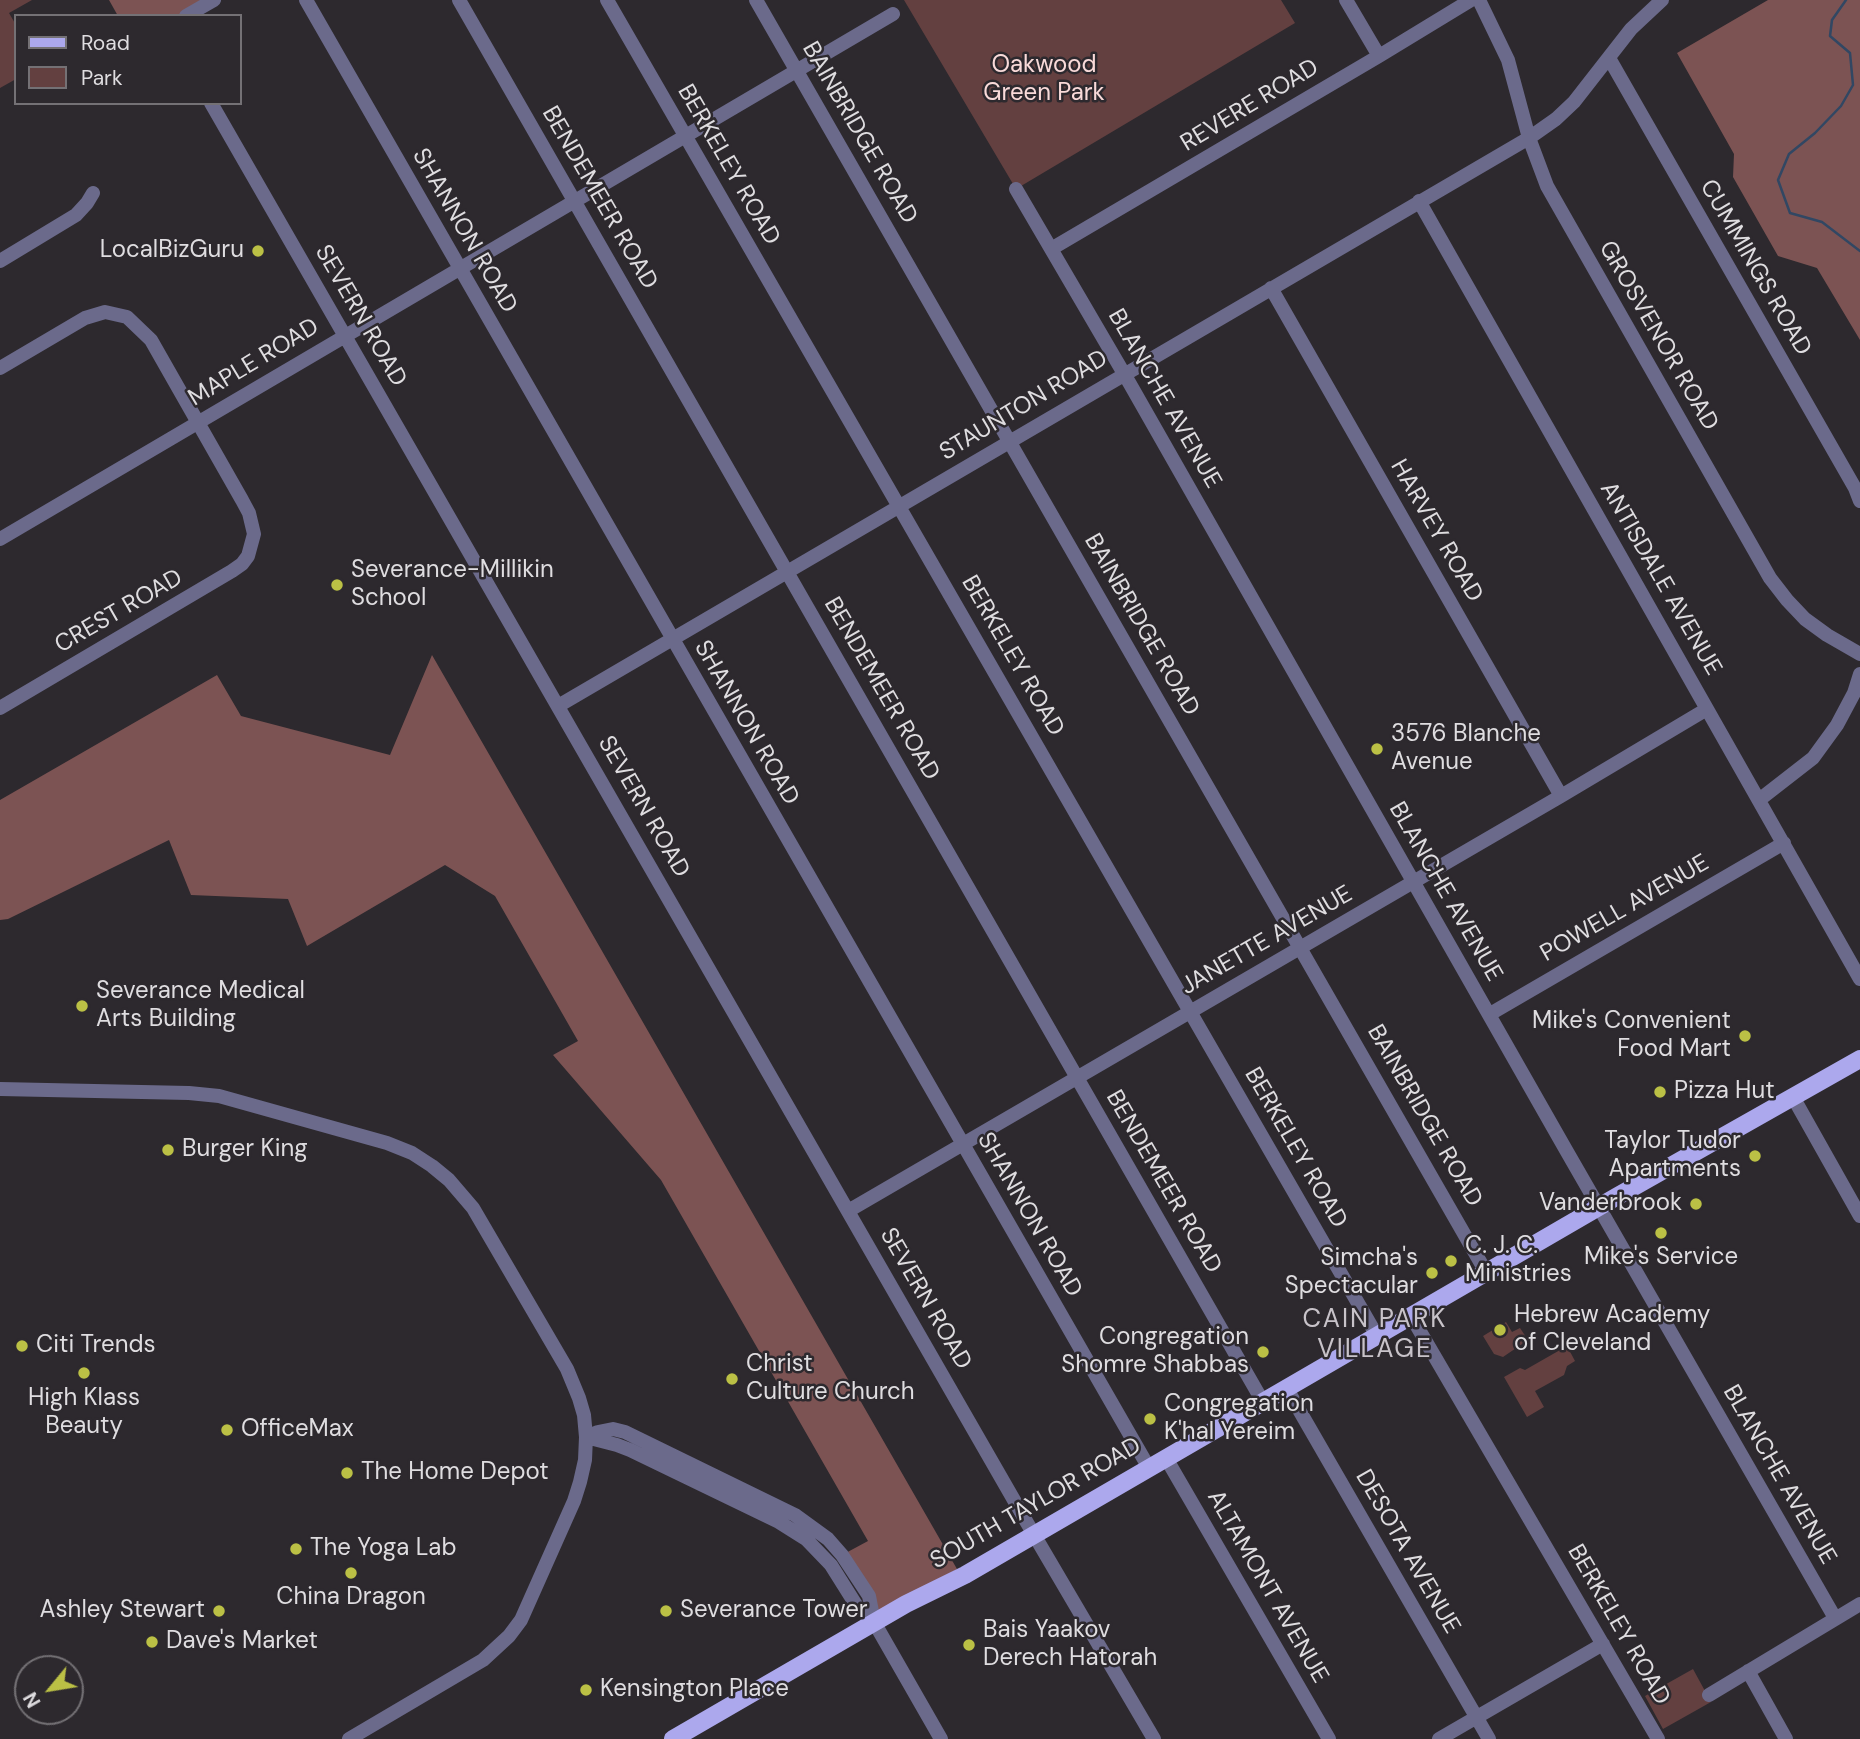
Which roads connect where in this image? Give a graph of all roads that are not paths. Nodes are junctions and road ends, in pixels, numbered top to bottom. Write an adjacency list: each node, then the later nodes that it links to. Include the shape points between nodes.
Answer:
1 (214, 0): 10 (street)
2 (306, 0): 24 (street, SHANNON ROAD)
3 (459, 0): 20 (street, BENDEMEER ROAD)
4 (607, 0): 16 (street, BERKELEY ROAD)
5 (756, 0): 14 (street, BAINBRIDGE ROAD)
6 (1346, 0): 12 (street)
7 (1471, 0): 12 (street, REVERE ROAD)
8 (1479, 0): 17 (street, GROSVENOR ROAD, via 1508,60)
9 (1662, 0): 13 (street, STAUNTON ROAD)
10 (190, 14)
11 (893, 14): 14 (street, MAPLE ROAD)
12 (1379, 56): 22 (street, REVERE ROAD)
13 (1609, 58): 17 (street, STAUNTON ROAD, via 1574,102); 31 (street, CUMMINGS ROAD)
14 (796, 71): 16 (street, MAPLE ROAD); 30 (street, BAINBRIDGE ROAD)
15 (212, 105): 26 (street, SEVERN ROAD)
16 (685, 137): 20 (street, MAPLE ROAD); 32 (street, BERKELEY ROAD)
17 (1529, 138): 21 (street, STAUNTON ROAD); 36 (street, GROSVENOR ROAD, via 1547,186 1770,578 1805,619)
18 (1016, 189): 22 (street, BLANCHE AVENUE)
19 (93, 192): 23 (street, via 76,215)
20 (574, 201): 24 (street, MAPLE ROAD); 34 (street, BENDEMEER ROAD)
21 (1419, 201): 25 (street, STAUNTON ROAD); 40 (street, ANTISDALE AVENUE)
22 (1051, 250): 28 (street, BLANCHE AVENUE)
23 (0, 261)
24 (459, 269): 26 (street, MAPLE ROAD); 35 (street, SHANNON ROAD)
25 (1271, 288): 28 (street, STAUNTON ROAD); 41 (street, HARVEY ROAD)
26 (345, 335): 29 (street, MAPLE ROAD); 38 (street, SEVERN ROAD)
27 (0, 368): 29 (street, via 85,318 105,312 127,317 150,340)
28 (1124, 373): 30 (street, STAUNTON ROAD); 44 (street, BLANCHE AVENUE)
29 (197, 423): 33 (street, MAPLE ROAD); 39 (street, CREST ROAD, via 249,513 254,534 242,564)
30 (1010, 442): 32 (street, STAUNTON ROAD); 45 (street, BAINBRIDGE ROAD)
31 (1858, 491)
32 (899, 506): 34 (street, STAUNTON ROAD); 47 (street, BERKELEY ROAD)
33 (0, 539)
34 (788, 571): 35 (street, STAUNTON ROAD); 50 (street, BENDEMEER ROAD)
35 (672, 639): 38 (street, STAUNTON ROAD); 53 (street, SHANNON ROAD)
36 (1860, 654)
37 (1860, 674): 42 (street, via 1837,725 1813,758)
38 (558, 706): 55 (street, SEVERN ROAD)
39 (0, 708)
40 (1707, 709): 41 (street, JANETTE AVENUE); 42 (street, ANTISDALE AVENUE)
41 (1561, 796): 44 (street, JANETTE AVENUE)
42 (1759, 800): 43 (street, ANTISDALE AVENUE)
43 (1784, 843): 46 (street, ANTISDALE AVENUE); 48 (street, POWELL AVENUE)
44 (1413, 882): 45 (street, JANETTE AVENUE); 48 (street, BLANCHE AVENUE)
45 (1301, 948): 47 (street, JANETTE AVENUE); 57 (street, BAINBRIDGE ROAD)
46 (1860, 979)
47 (1190, 1012): 50 (street, JANETTE AVENUE); 59 (street, BERKELEY ROAD)
48 (1490, 1014): 54 (street, BLANCHE AVENUE)
49 (1860, 1059): 52 (main road, SOUTH TAYLOR ROAD)
50 (1077, 1077): 53 (street, JANETTE AVENUE); 61 (street, BENDEMEER ROAD)
51 (0, 1089): 62 (street, via 219,1096 412,1153 449,1180 472,1208 567,1369 579,1398)
52 (1793, 1097): 54 (main road, SOUTH TAYLOR ROAD); 56 (street)
53 (962, 1145): 55 (street, JANETTE AVENUE); 64 (street, SHANNON ROAD)
54 (1599, 1207): 57 (main road, SOUTH TAYLOR ROAD); 67 (street, BLANCHE AVENUE)
55 (848, 1211): 65 (street, SEVERN ROAD)
56 (1860, 1216)
57 (1486, 1272): 58 (main road, SOUTH TAYLOR ROAD)
58 (1411, 1316): 59 (main road, SOUTH TAYLOR ROAD); 69 (street, BERKELEY ROAD)
59 (1377, 1336): 60 (main road, SOUTH TAYLOR ROAD)
60 (1287, 1389): 61 (main road, SOUTH TAYLOR ROAD); 72 (street, DESOTA AVENUE)
61 (1263, 1402): 63 (main road, SOUTH TAYLOR ROAD)
62 (586, 1437): 68 (street, via 631,1450 794,1530 820,1551 858,1608); 73 (street, via 574,1501 530,1602 509,1636 483,1660)
63 (1166, 1458): 64 (main road, SOUTH TAYLOR ROAD); 77 (street, ALTAMONT AVENUE)
64 (1149, 1468): 65 (main road, SOUTH TAYLOR ROAD)
65 (1034, 1534): 68 (main road, SOUTH TAYLOR ROAD); 76 (street, SEVERN ROAD)
66 (1860, 1604): 67 (street)
67 (1835, 1618): 70 (street)
68 (874, 1622): 74 (main road, SOUTH TAYLOR ROAD); 75 (street)
69 (1603, 1644): 72 (street); 80 (street, BERKELEY ROAD)
70 (1748, 1671): 71 (street); 81 (street)
71 (1709, 1695)
72 (1476, 1717): 78 (street); 79 (street, DESOTA AVENUE)
73 (349, 1739)
74 (673, 1739)
75 (941, 1739)
76 (1154, 1739)
77 (1329, 1739)
78 (1439, 1739)
79 (1489, 1739)
80 (1658, 1739)
81 (1786, 1739)

